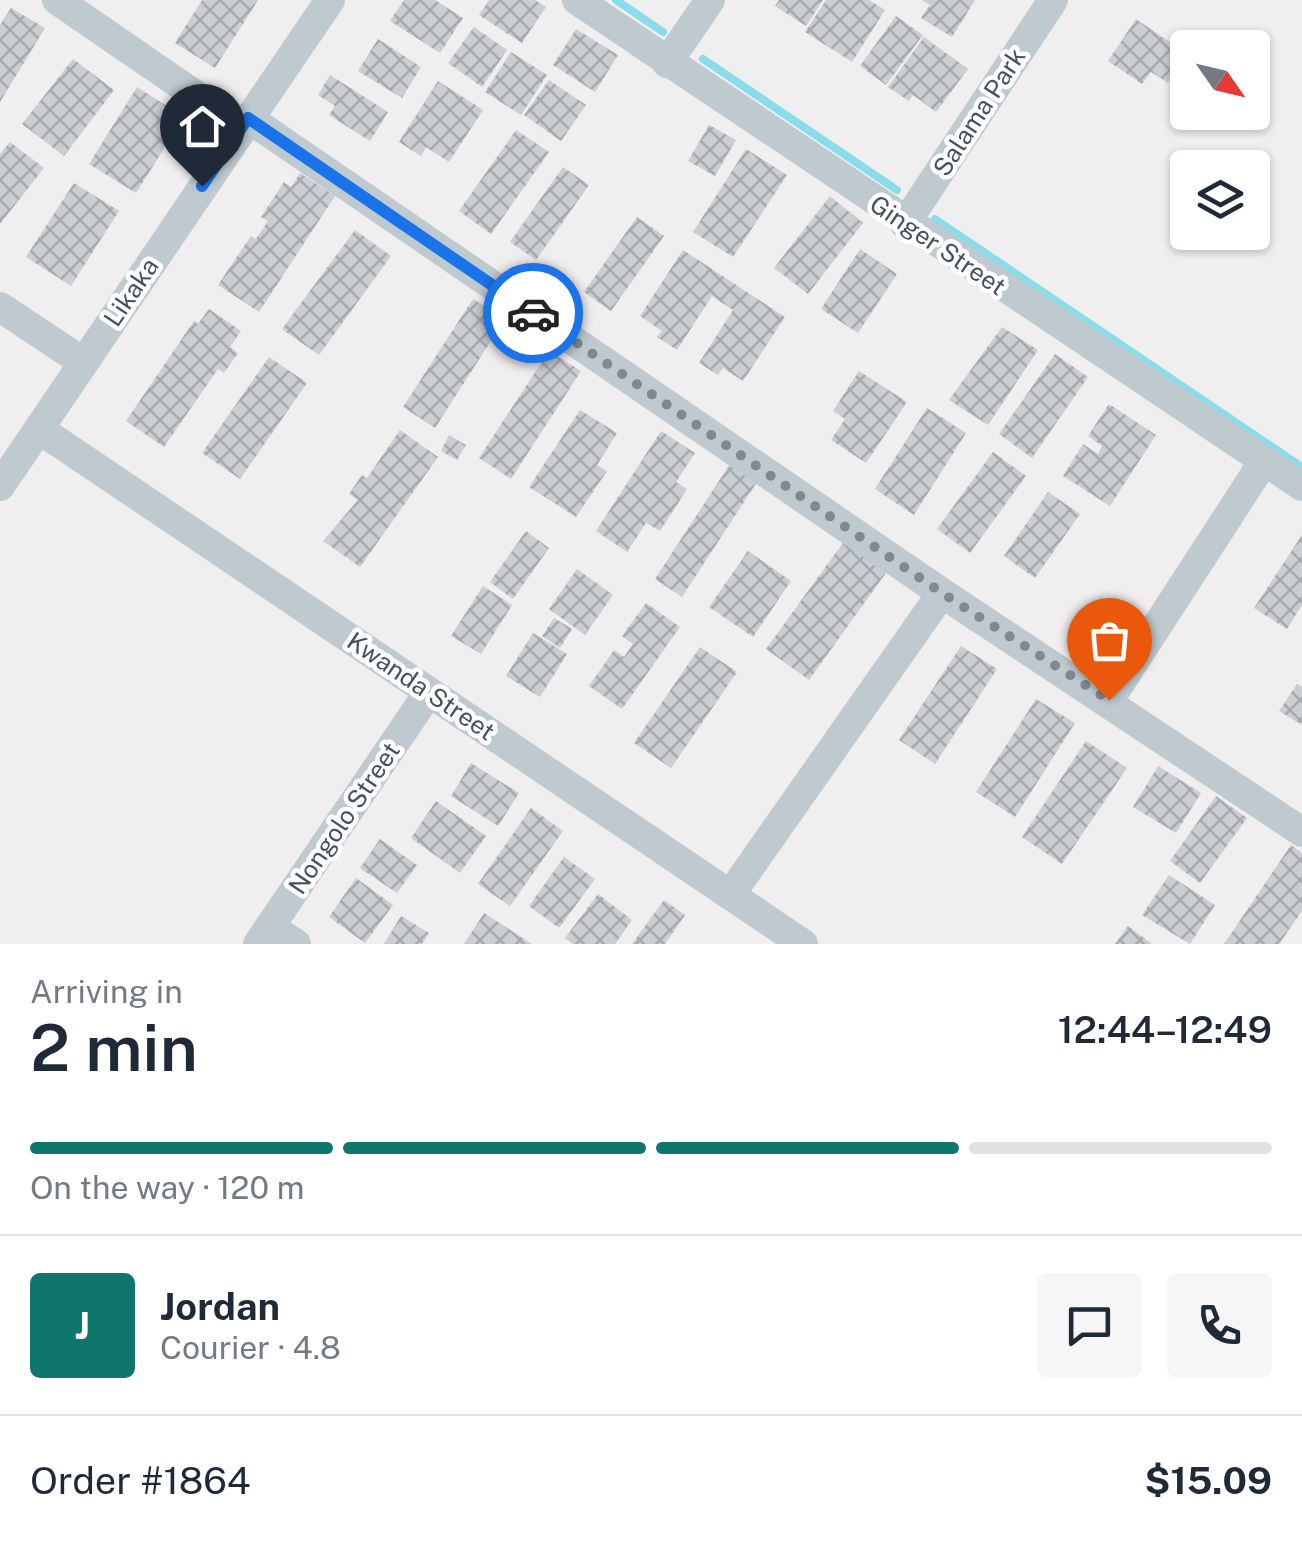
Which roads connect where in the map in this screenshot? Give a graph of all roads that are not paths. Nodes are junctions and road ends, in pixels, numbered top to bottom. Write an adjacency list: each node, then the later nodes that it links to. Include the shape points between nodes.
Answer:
1 (57, 0): 7 (street)
2 (330, 0): 7 (street, Likaka)
3 (577, 0): 6 (street, Ginger Street)
4 (710, 0): 6 (street)
5 (1053, 0): 8 (street, Salama Park)
6 (667, 63): 8 (street, Ginger Street)
7 (245, 122): 10 (street, Likaka); 15 (street)
8 (905, 224): 12 (street, Ginger Street)
9 (0, 307): 10 (street)
10 (83, 362): 11 (street, Likaka)
11 (39, 429): 13 (street, Likaka); 16 (street, Kwanda Street)
12 (1264, 461): 14 (street, Ginger Street); 17 (street)
13 (0, 486)
14 (1302, 486)
15 (942, 593): 17 (street); 19 (street)
16 (429, 692): 19 (street, Kwanda Street); 20 (street, Nongolo Street)
17 (1109, 700): 18 (street)
18 (1302, 832)
19 (730, 896): 22 (street, Kwanda Street)
20 (264, 935): 21 (street)
21 (296, 944)
22 (803, 944)

